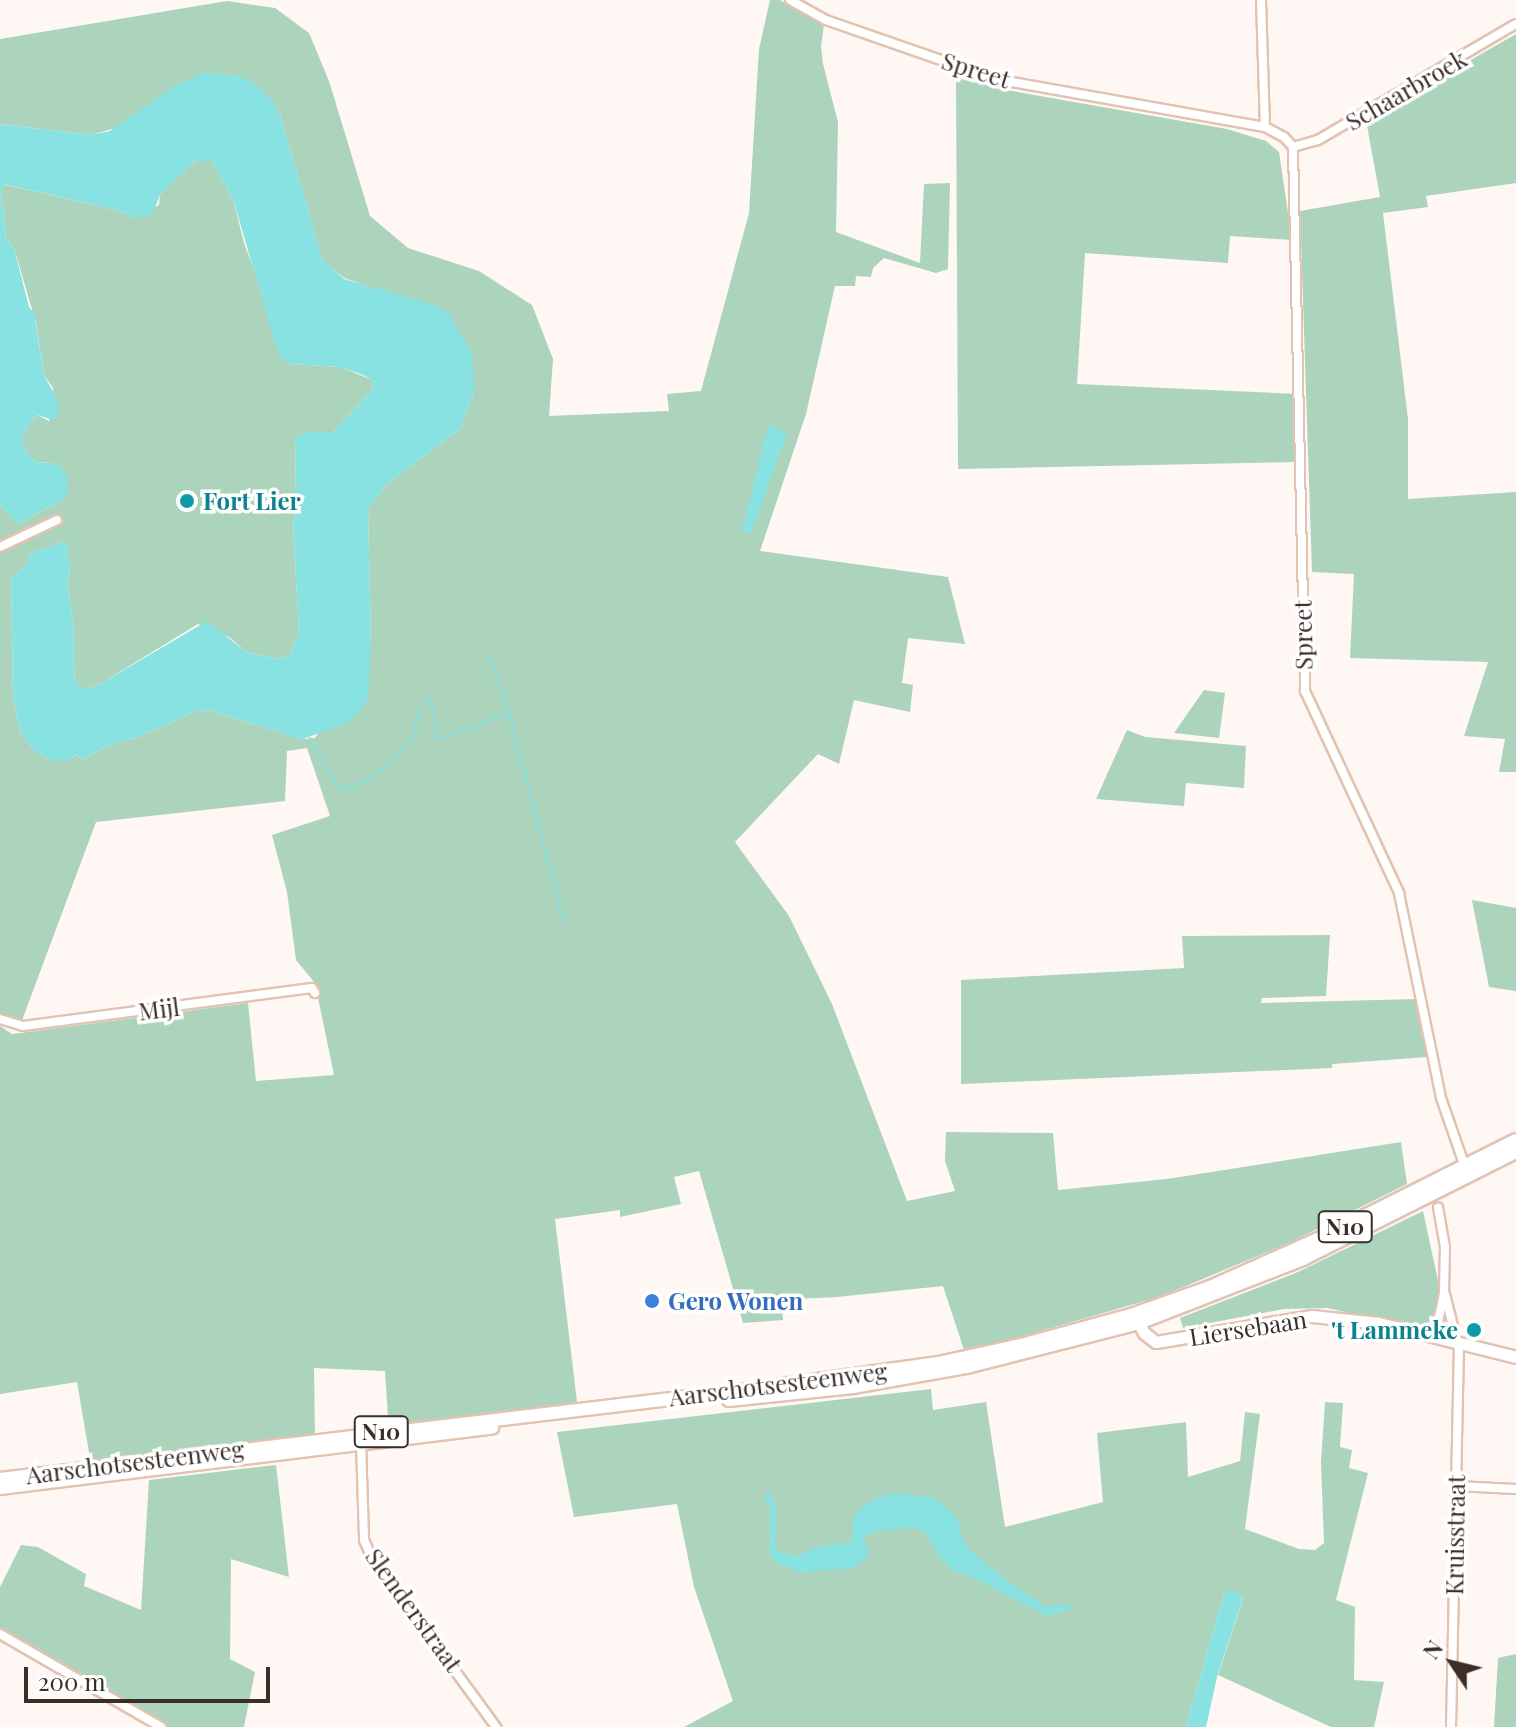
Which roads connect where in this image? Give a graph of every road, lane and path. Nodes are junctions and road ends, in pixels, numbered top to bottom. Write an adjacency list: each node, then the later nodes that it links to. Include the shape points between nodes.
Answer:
1 (790, 0): 4 (street, Spreet, via 826,20 995,79)
2 (1261, 0): 4 (street)
3 (1516, 24): 5 (street, Schaarbroek, via 1318,140)
4 (1265, 127): 5 (street, Spreet)
5 (1293, 147): 12 (street, Spreet, via 1304,682 1399,893 1441,1098)
6 (57, 520): 7 (street)
7 (0, 547)
8 (315, 993): 9 (street, Mijl, via 312,988 23,1026)
9 (0, 1019)
10 (1516, 1140): 12 (main road, Aarschotsesteenweg / N10)
11 (1516, 1152): 12 (main road, Aarschotsesteenweg / N10)
12 (1466, 1171): 15 (main road, Aarschotsesteenweg / N10)
13 (1438, 1208): 14 (street, via 1445,1247)
14 (1444, 1293): 16 (street); 16 (street, via 1453,1327)
15 (1137, 1318): 16 (street, Liersebaan, via 1156,1342 1312,1316 1379,1323); 18 (main road, Aarschotsesteenweg / N10, via 1063,1339 938,1363)
16 (1447, 1340): 17 (street, Liersebaan); 20 (street, Kruisstraat)
17 (1516, 1357)
18 (361, 1439): 19 (main road, Aarschotsesteenweg / N10); 21 (main road, Aarschotsesteenweg / N10); 25 (street, Slenderstraat, via 364,1540 371,1556)
19 (0, 1479)
20 (1456, 1486): 22 (street); 26 (street, Kruisstraat)
21 (0, 1488)
22 (1516, 1489)
23 (0, 1634): 24 (street)
24 (161, 1727)
25 (496, 1727)
26 (1451, 1727)

